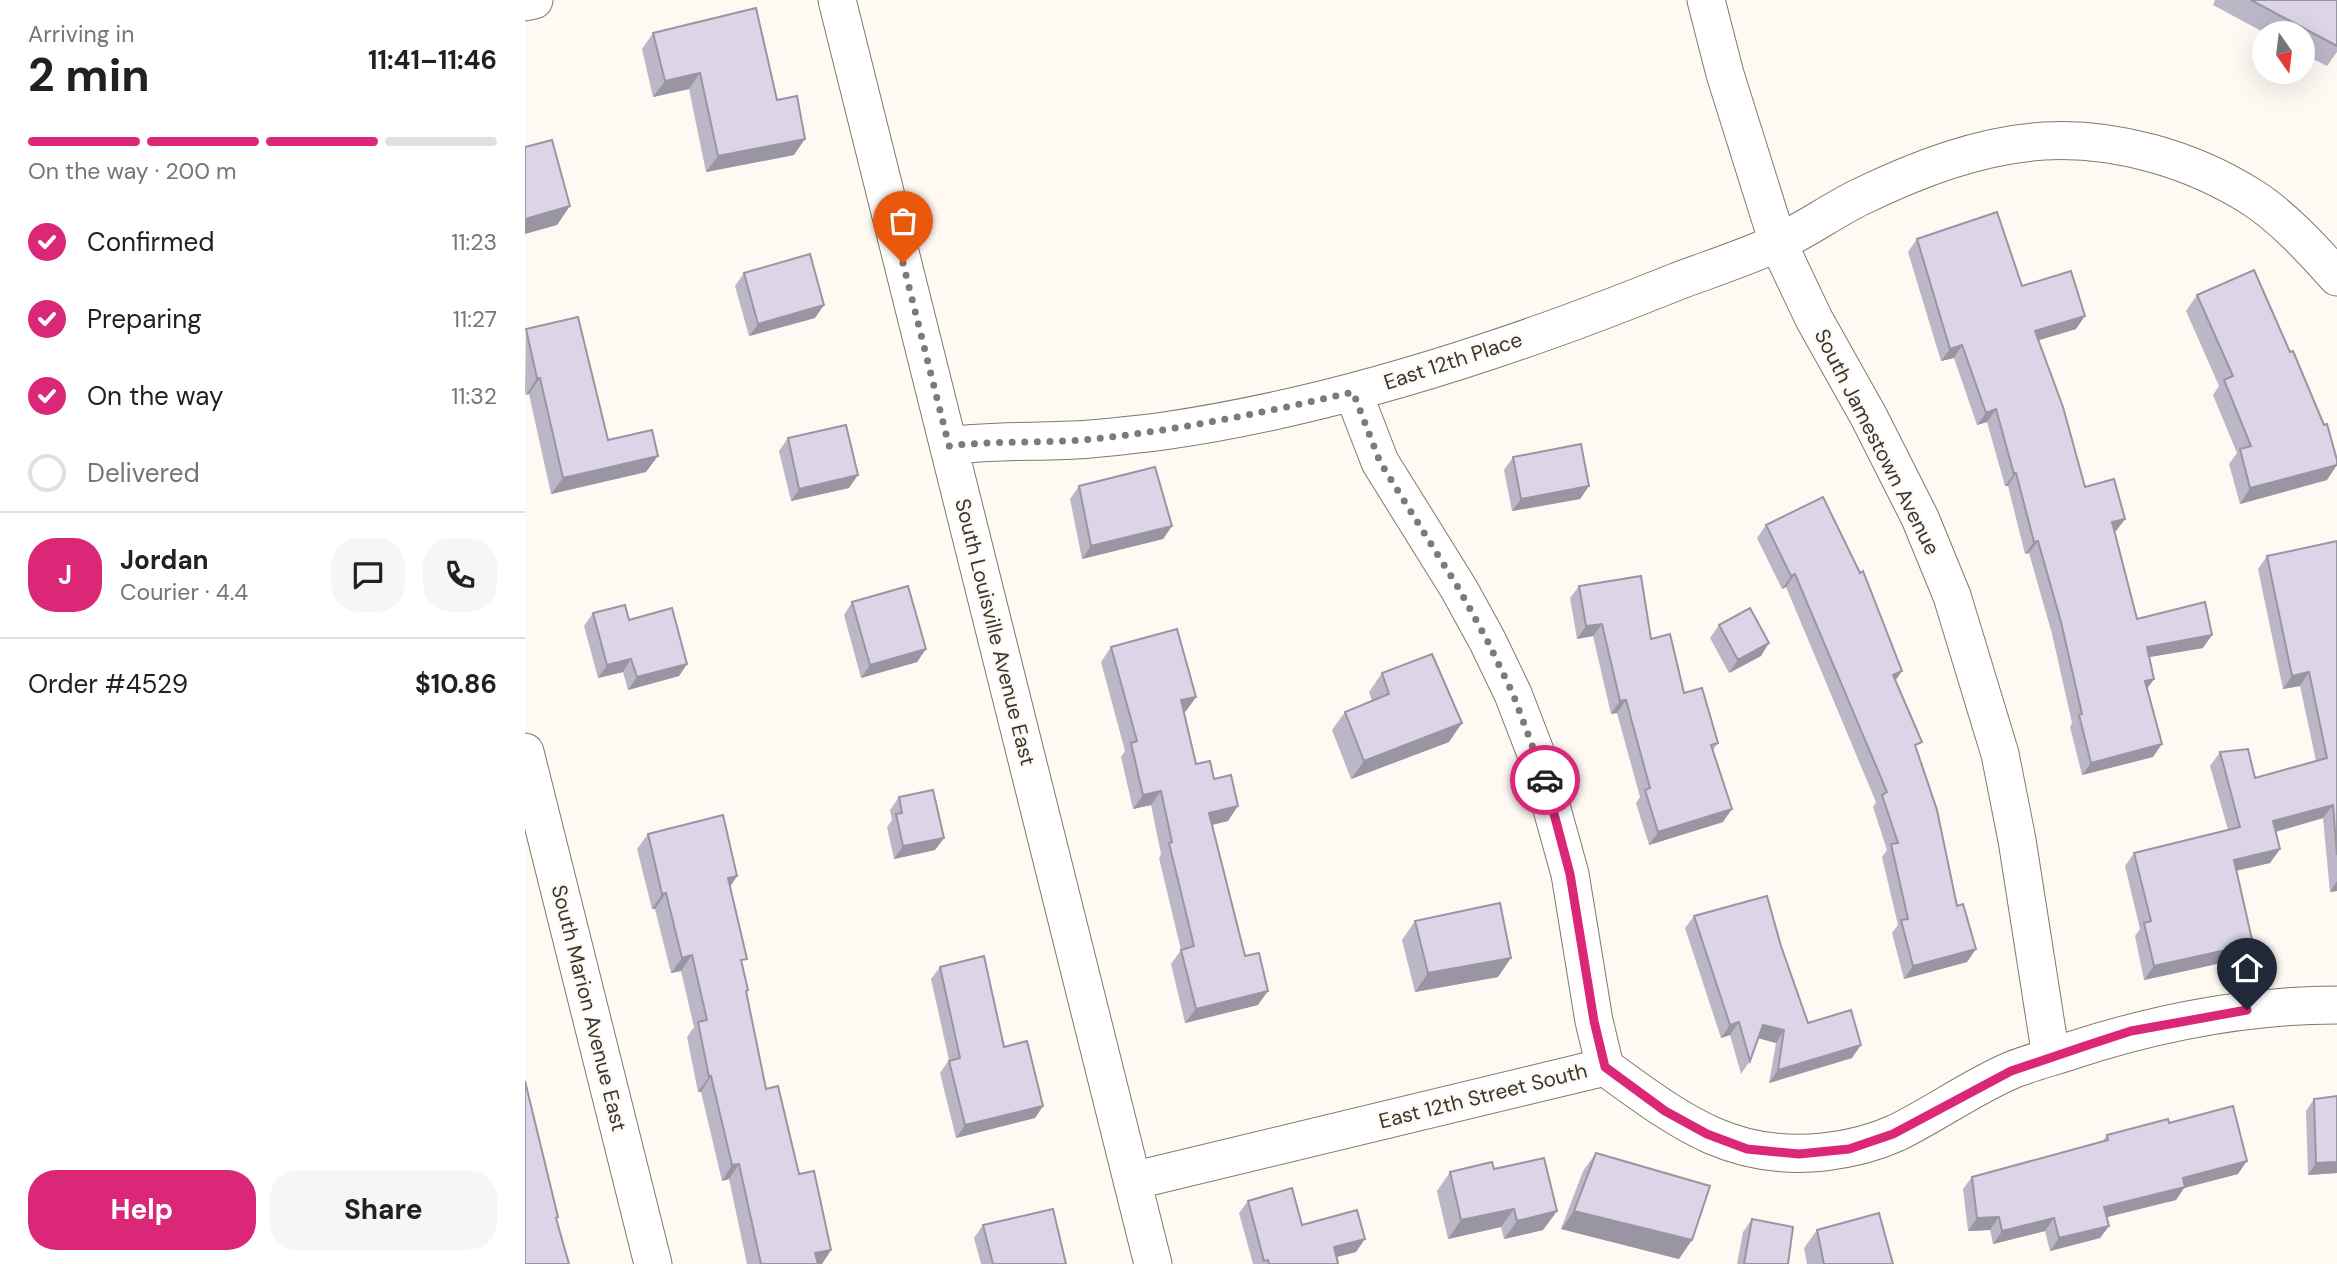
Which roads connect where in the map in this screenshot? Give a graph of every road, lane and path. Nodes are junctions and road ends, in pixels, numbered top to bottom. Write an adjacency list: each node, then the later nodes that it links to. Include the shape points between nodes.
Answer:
1 (534, 0): 4 (street)
2 (837, 0): 8 (street, South Louisville Avenue East)
3 (1706, 0): 5 (street, South Jamestown Avenue)
4 (525, 2)
5 (1777, 243): 6 (street, East 12th Place, via 1860,197 1958,157 2047,141 2097,144 2122,146 2198,169 2253,197 2308,244); 7 (street, East 12th Place, via 1488,351); 11 (street, South Jamestown Avenue, via 1915,507 1952,596 2000,754)
6 (2337, 277)
7 (1353, 392): 8 (street, East 12th Place, via 1166,430); 12 (street, via 1380,462 1487,640 1538,759 1570,874)
8 (949, 446): 13 (street, South Louisville Avenue East)
9 (525, 752): 14 (street, South Marion Avenue East)
10 (2337, 1005): 11 (street, East 12th Street South, via 2227,1012 2131,1031)
11 (2051, 1057): 12 (street, East 12th Street South, via 2011,1071 1893,1134 1849,1149 1799,1154 1747,1149 1707,1134 1665,1111)
12 (1605, 1067): 13 (street, East 12th Street South)
13 (1132, 1181): 15 (street, South Louisville Avenue East)
14 (653, 1264)
15 (1153, 1264)

